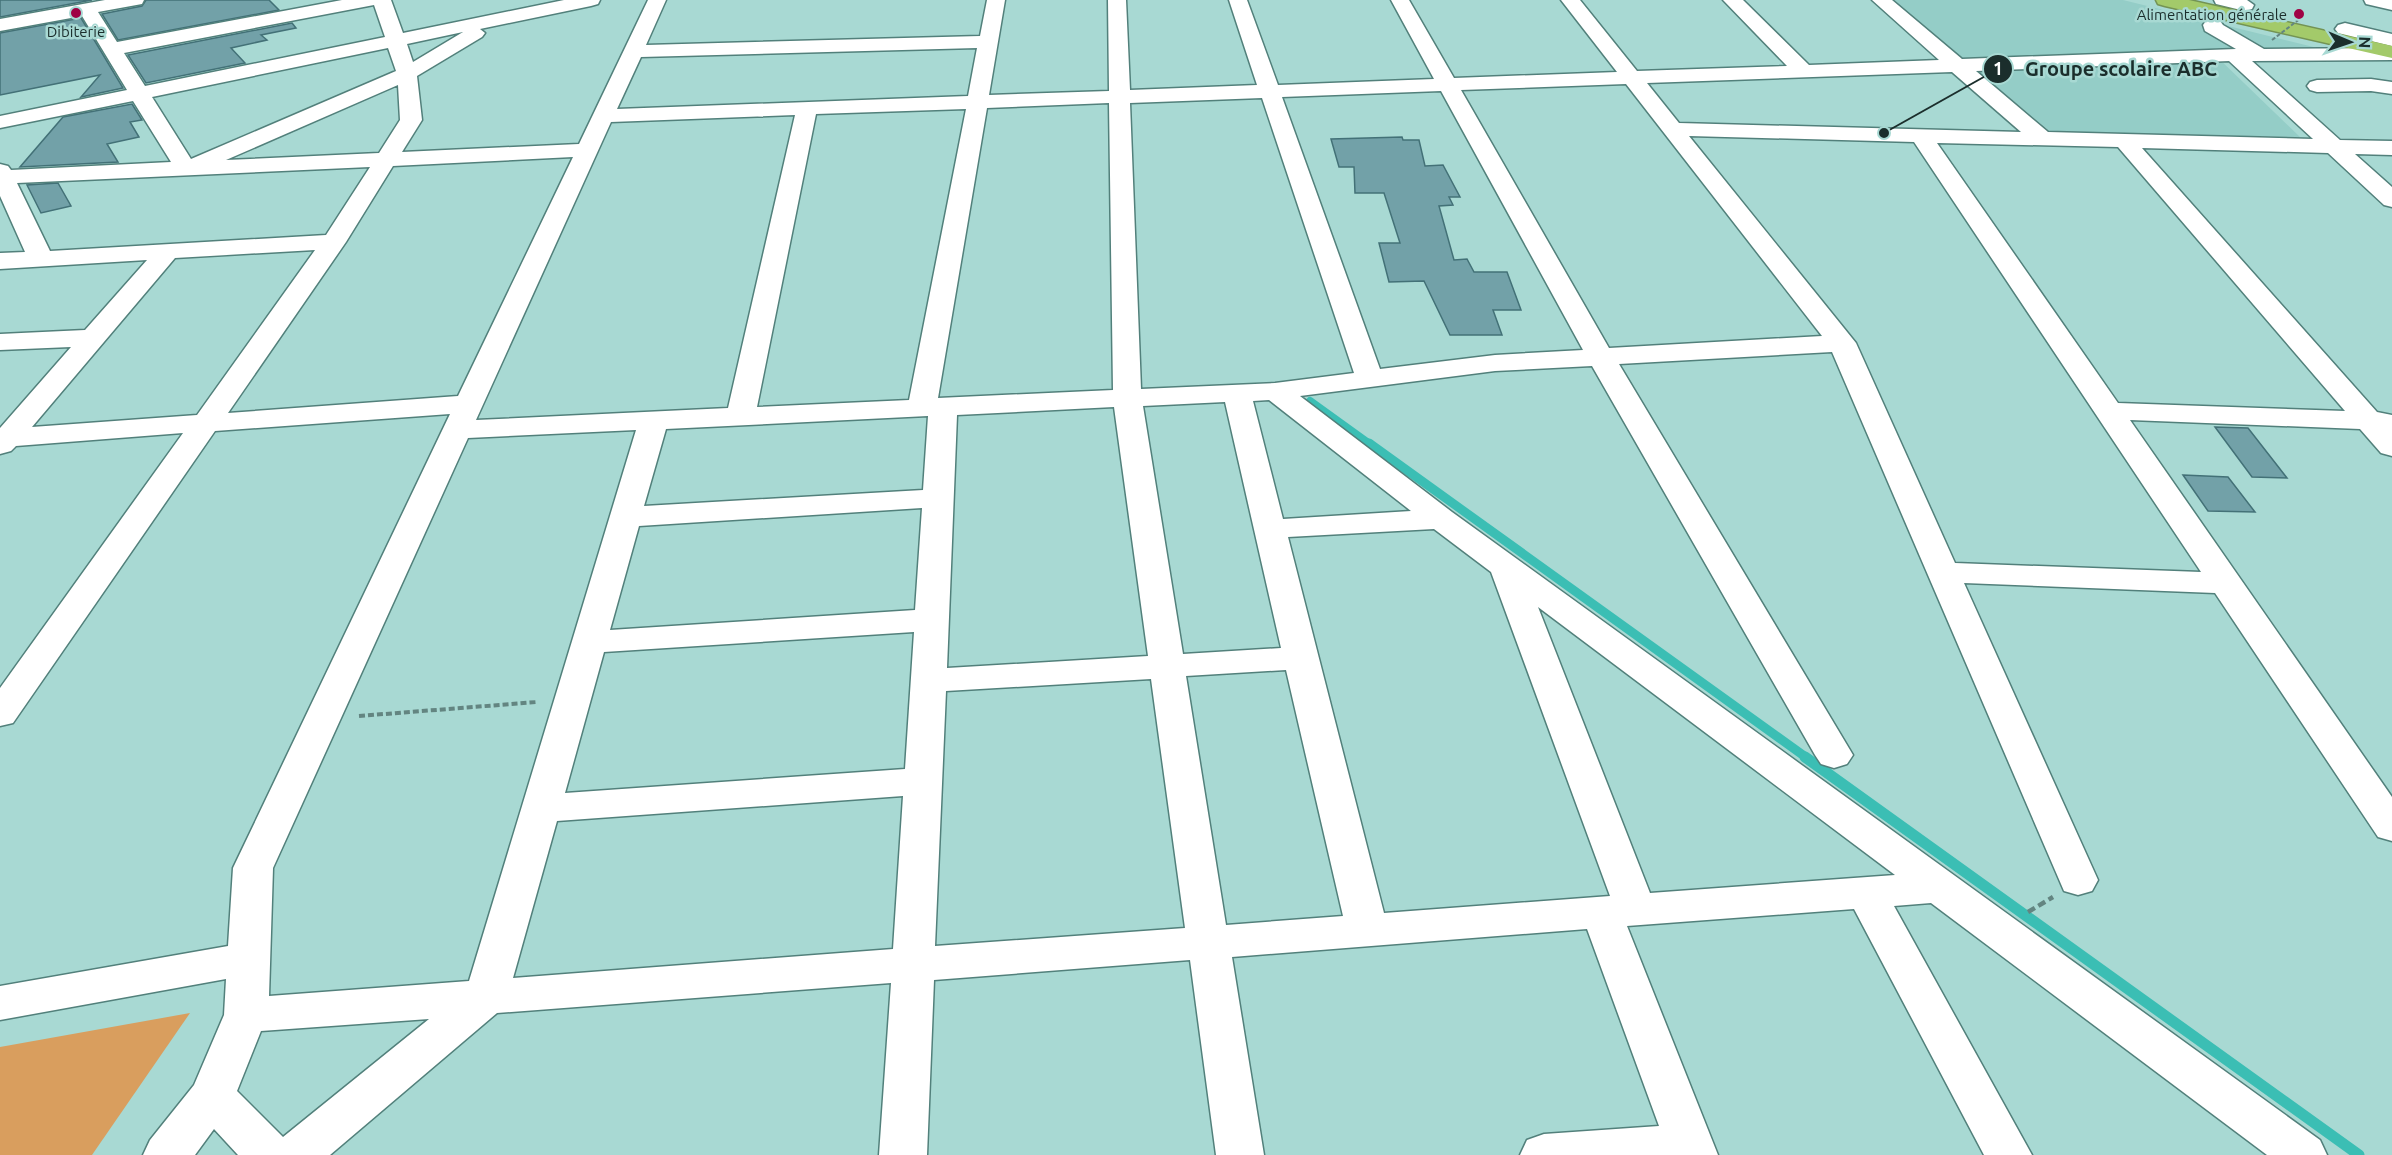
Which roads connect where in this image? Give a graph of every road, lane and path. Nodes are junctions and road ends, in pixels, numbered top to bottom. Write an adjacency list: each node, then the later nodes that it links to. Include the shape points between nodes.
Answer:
1 (135, 0): 19 (street)
2 (372, 0): 30 (street)
3 (382, 0): 26 (street)
4 (591, 0): 21 (street)
5 (657, 0): 31 (street)
6 (996, 0): 27 (street)
7 (1116, 0): 43 (street)
8 (1238, 0): 41 (street)
9 (1400, 0): 38 (street)
10 (1570, 0): 37 (street)
11 (1732, 0): 35 (street)
12 (1881, 0): 34 (street)
13 (2165, 0): 32 (highway)
14 (2190, 0): 28 (highway)
15 (2223, 0): 18 (street)
16 (2373, 0): 17 (street)
17 (2392, 4)
18 (2245, 5)
19 (87, 9): 22 (street); 30 (street)
20 (2301, 18): 29 (path, bridge)
21 (500, 19): 26 (street); 36 (street)
22 (0, 25)
23 (2213, 25): 29 (street)
24 (2345, 29): 25 (street)
25 (2392, 40)
26 (396, 41): 36 (street); 42 (street)
27 (988, 42): 31 (street); 44 (street)
28 (2392, 47)
29 (2267, 48): 32 (street); 33 (street)
30 (112, 49): 42 (street)
31 (634, 51): 46 (street)
32 (2392, 53)
33 (2234, 56): 34 (street); 52 (street)
34 (1958, 66): 35 (street); 50 (street)
35 (1804, 71): 37 (street)
36 (407, 74): 55 (street, via 411,120); 56 (street)
37 (1632, 78): 38 (street); 48 (street)
38 (1447, 84): 41 (street); 66 (street)
39 (2317, 86): 40 (street)
40 (2392, 88)
41 (1269, 91): 43 (street); 67 (street)
42 (139, 93): 47 (street); 56 (street)
43 (1119, 97): 44 (street); 70 (street)
44 (977, 102): 45 (street); 72 (street)
45 (807, 108): 46 (street); 74 (street)
46 (603, 116): 54 (street)
47 (0, 122)
48 (1672, 129): 49 (street); 65 (street)
49 (1922, 136): 50 (street); 73 (street)
50 (2043, 139): 51 (street)
51 (2124, 141): 52 (street); 76 (street)
52 (2334, 147): 53 (street); 58 (street)
53 (2392, 148)
54 (587, 150): 55 (street); 71 (street)
55 (386, 159): 56 (street); 59 (street)
56 (186, 169): 57 (street)
57 (1, 174): 61 (street)
58 (2392, 200)
59 (334, 242): 60 (street); 77 (street)
60 (168, 251): 61 (street); 63 (street)
61 (41, 258): 62 (street)
62 (0, 261)
63 (93, 338): 64 (street); 79 (street)
64 (0, 342)
65 (1842, 344): 66 (street); 86 (street)
66 (1600, 356): 67 (street, via 1495,363); 96 (street)
67 (1370, 379): 68 (street)
68 (1275, 391): 69 (street); 83 (street)
69 (1237, 393): 70 (street); 84 (street)
70 (1127, 398): 72 (street); 91 (street)
71 (469, 404): 77 (street); 78 (street)
72 (932, 407): 74 (street); 81 (street)
73 (2108, 411): 76 (street); 87 (street)
74 (741, 416): 75 (street)
75 (654, 420): 78 (street); 82 (street)
76 (2380, 421): 80 (street)
77 (207, 422): 79 (street); 94 (street)
78 (457, 430): 95 (street)
79 (3, 440)
80 (2392, 447)
81 (938, 498): 82 (street); 88 (street)
82 (626, 517): 89 (street)
83 (1441, 519): 84 (street); 85 (street)
84 (1270, 529): 90 (street)
85 (1506, 567): 101 (street); 103 (street)
86 (1943, 572): 87 (street); 100 (street)
87 (2226, 583): 99 (street)
88 (931, 620): 89 (street); 92 (street)
89 (590, 642): 93 (street)
90 (1301, 658): 91 (street); 104 (street)
91 (1167, 666): 92 (street); 105 (street)
92 (928, 681): 97 (street)
93 (573, 700): 95 (path); 98 (street)
94 (0, 714)
95 (323, 718): 106 (street, via 253,868)
96 (1834, 755)
97 (923, 781): 98 (street); 107 (street)
98 (541, 808): 108 (street)
99 (2392, 827)
100 (2079, 880)
101 (1938, 886): 102 (street); 120 (street)
102 (1866, 892): 103 (street); 119 (street)
103 (1618, 911): 104 (street); 112 (street)
104 (1367, 930): 105 (street)
105 (1208, 942): 107 (street); 117 (street)
106 (248, 959): 109 (street); 110 (street)
107 (914, 965): 108 (street); 116 (street)
108 (486, 997): 110 (street); 115 (street)
109 (0, 1004)
110 (246, 1016): 111 (street)
111 (212, 1096): 113 (street); 114 (street)
112 (1692, 1150): 118 (street)
113 (167, 1155)
114 (269, 1155)
115 (296, 1155)
116 (903, 1155)
117 (1240, 1155)
118 (1544, 1155)
119 (2008, 1155)
120 (2303, 1155)

